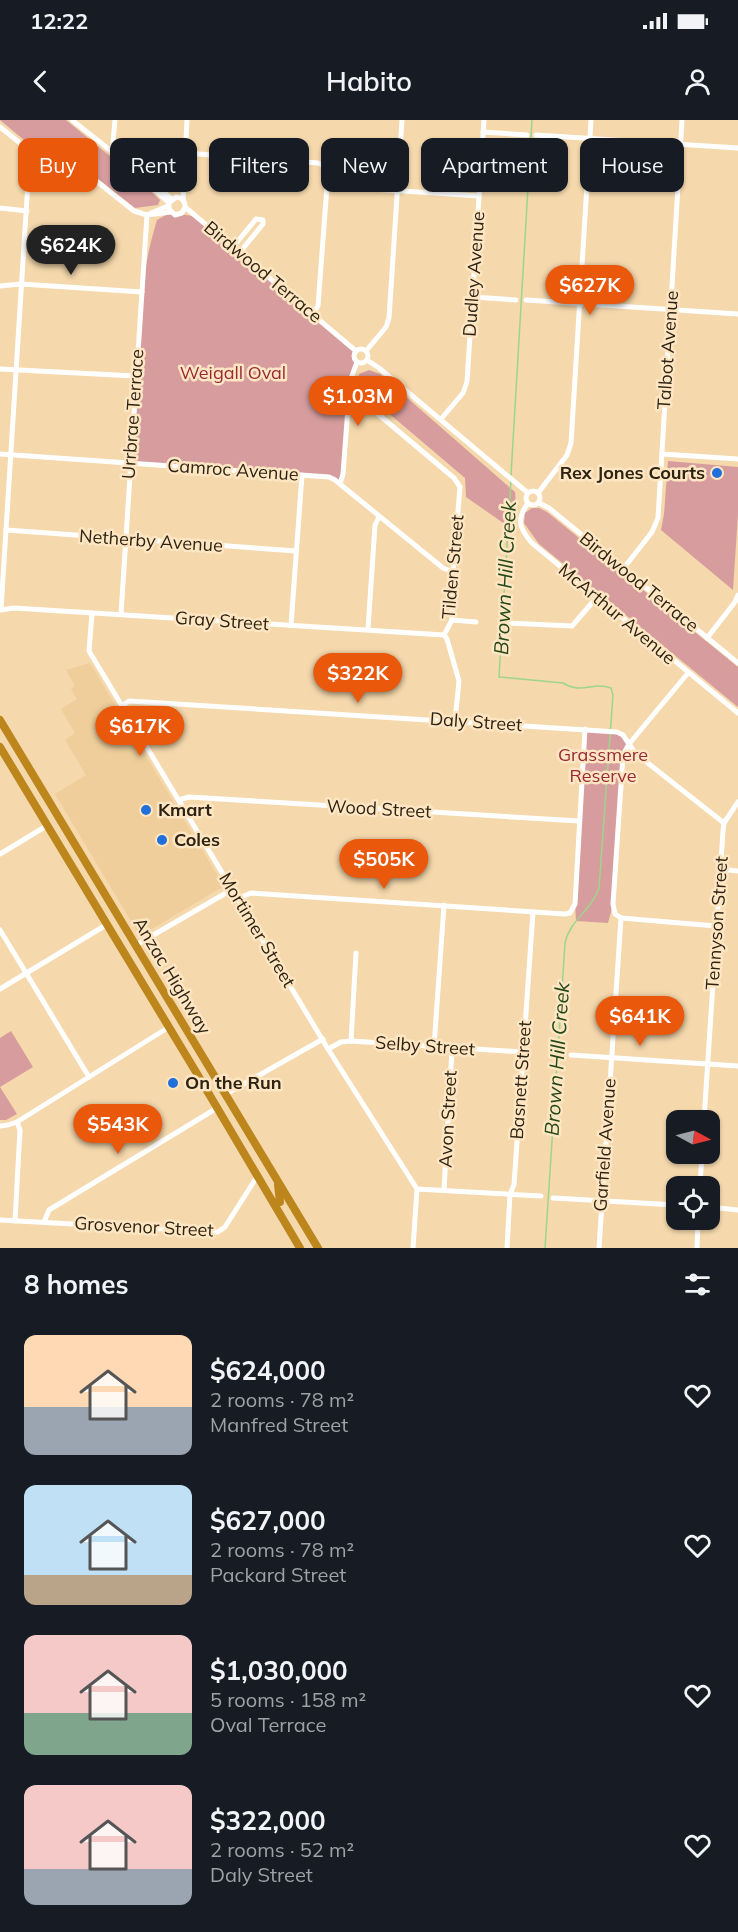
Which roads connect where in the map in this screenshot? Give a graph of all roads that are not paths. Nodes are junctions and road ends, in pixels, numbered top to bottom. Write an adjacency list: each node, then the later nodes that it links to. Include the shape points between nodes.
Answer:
1 (72, 120): 20 (street)
2 (115, 120): 12 (street)
3 (187, 120): 13 (street)
4 (402, 120): 14 (street)
5 (484, 120): 9 (street, Dudley Avenue)
6 (591, 120): 15 (street)
7 (682, 120): 16 (street, Talbot Avenue)
8 (0, 127): 17 (street)
9 (483, 132): 10 (street); 32 (street, Dudley Avenue)
10 (527, 135)
11 (536, 135): 15 (street)
12 (113, 138)
13 (186, 138)
14 (401, 138)
15 (590, 138)
16 (681, 138)
17 (18, 142)
18 (684, 144): 19 (street)
19 (738, 148)
20 (110, 151)
21 (197, 154): 22 (street)
22 (321, 165)
23 (98, 182): 37 (street, via 134,211)
24 (28, 192): 36 (street)
25 (160, 192): 33 (street)
26 (178, 192): 33 (street)
27 (327, 192): 48 (street, via 318,306)
28 (398, 192): 51 (street, via 388,322)
29 (409, 192): 32 (street)
30 (586, 192): 46 (street)
31 (678, 192): 47 (street, Talbot Avenue)
32 (479, 196): 43 (street, Dudley Avenue)
33 (173, 203): 35 (street); 35 (street, via 175,214); 37 (street)
34 (0, 208): 36 (street)
35 (184, 210): 38 (street, Birdwood Terrace)
36 (27, 211): 40 (street)
37 (147, 215): 42 (street, Urrbrae Terrace)
38 (233, 247): 39 (street, Birdwood Terrace); 39 (street, via 256,219 262,220 263,224)
39 (240, 252): 48 (street, Birdwood Terrace)
40 (21, 284): 41 (street); 42 (street); 55 (street)
41 (0, 286)
42 (142, 292): 56 (street, Urrbrae Terrace)
43 (473, 297): 44 (street); 58 (street, Dudley Avenue, via 466,387)
44 (516, 300)
45 (526, 300): 46 (street)
46 (579, 304): 47 (street); 67 (street, via 570,449)
47 (671, 309): 49 (street); 61 (street, Talbot Avenue)
48 (313, 313): 50 (street, Birdwood Terrace)
49 (738, 314)
50 (356, 351): 51 (street); 53 (street)
51 (366, 351): 52 (street)
52 (367, 360): 53 (street); 58 (street)
53 (357, 362): 57 (street)
54 (0, 369): 55 (street)
55 (16, 369): 56 (street); 60 (street)
56 (135, 376): 63 (street, Urrbrae Terrace)
57 (348, 396): 65 (street); 75 (street, Tilden Street, via 360,399 458,482)
58 (441, 419): 66 (street)
59 (0, 454): 60 (street, Camroc Avenue)
60 (10, 454): 63 (street, Camroc Avenue); 71 (street)
61 (662, 454): 62 (street); 74 (street, Talbot Avenue, via 656,525)
62 (738, 459)
63 (130, 462): 64 (street, Camroc Avenue); 72 (street, Urrbrae Terrace)
64 (302, 475): 65 (street, Camroc Avenue); 73 (street)
65 (338, 482): 70 (street)
66 (528, 493): 67 (street); 69 (street)
67 (538, 493): 68 (street)
68 (539, 502): 69 (street); 74 (street, Birdwood Terrace)
69 (528, 503): 77 (street, McArthur Avenue, via 520,518 526,535)
70 (379, 517): 75 (street); 85 (street, via 375,525)
71 (6, 530): 72 (street, Netherby Avenue); 78 (street)
72 (126, 539): 73 (street, Netherby Avenue); 80 (street, Urrbrae Terrace)
73 (296, 551): 84 (street)
74 (623, 569): 87 (street, Birdwood Terrace)
75 (453, 572): 81 (street, Tilden Street)
76 (738, 595): 87 (street)
77 (597, 597): 83 (street, via 572,626); 89 (street, McArthur Avenue)
78 (1, 610): 79 (street, Gray Street)
79 (92, 613): 80 (street, Gray Street); 90 (street, Mortimer Street, via 89,651)
80 (121, 614): 84 (street, Gray Street)
81 (452, 620): 82 (street); 86 (street, Tilden Street)
82 (476, 622)
83 (507, 623)
84 (291, 625): 85 (street, Gray Street)
85 (368, 629): 86 (street, Gray Street)
86 (444, 635): 93 (street, Tilden Street, via 459,681)
87 (707, 638): 88 (street, Birdwood Terrace)
88 (738, 663)
89 (688, 673): 91 (street, McArthur Avenue); 95 (street, Garfield Avenue)
90 (122, 706): 93 (street, Daly Street, via 129,701); 99 (street, Mortimer Street)
91 (738, 713)
92 (0, 720): 97 (highway, Anzac Highway)
93 (455, 721): 94 (street, Daly Street)
94 (585, 729): 95 (street, Daly Street, via 617,732); 102 (street)
95 (629, 744): 103 (street, Daly Street, via 635,753); 112 (street, Garfield Avenue, via 623,755 613,904 615,914)
96 (0, 747): 98 (highway, Anzac Highway)
97 (16, 747): 98 (highway, via 15,759); 101 (highway, Anzac Highway)
98 (9, 762): 104 (highway, Anzac Highway)
99 (179, 800): 102 (street, Wood Street, via 189,797); 108 (street, Mortimer Street)
100 (738, 802): 103 (street, Tennyson Street)
101 (50, 803): 104 (highway); 116 (highway, Anzac Highway)
102 (579, 821): 111 (street, via 573,910 566,914)
103 (724, 823): 106 (street, Tennyson Street)
104 (48, 825): 105 (street); 113 (highway, Anzac Highway)
105 (0, 854)
106 (720, 870): 107 (street); 114 (street, Tennyson Street)
107 (738, 871)
108 (233, 889): 109 (street, Mortimer Street); 116 (street)
109 (239, 898): 110 (street, via 251,893); 123 (street, Mortimer Street)
110 (444, 905): 111 (street); 125 (street)
111 (533, 912): 129 (street, Basnett Street)
112 (621, 918): 114 (street); 131 (street, Garfield Avenue)
113 (106, 925): 118 (street); 120 (highway, Anzac Highway)
114 (716, 926): 133 (street, Tennyson Street)
115 (0, 930): 118 (street)
116 (136, 945): 119 (highway, Anzac Highway)
117 (356, 953): 124 (street)
118 (26, 974): 121 (street); 136 (street)
119 (154, 975): 120 (highway); 128 (highway, Anzac Highway)
120 (143, 983): 122 (highway, Anzac Highway)
121 (0, 989)
122 (169, 1027): 132 (highway, Anzac Highway); 136 (street)
123 (323, 1039): 126 (street, Mortimer Street); 138 (street)
124 (351, 1041): 125 (street, Selby Street); 126 (street, Selby Street)
125 (434, 1047): 127 (street, Selby Street)
126 (328, 1049): 145 (street, Mortimer Street)
127 (452, 1049): 129 (street, Selby Street); 146 (street, Avon Street)
128 (199, 1050): 132 (highway, via 198,1059); 134 (highway, Anzac Highway)
129 (523, 1052): 147 (street, Basnett Street, via 514,1185)
130 (571, 1055): 131 (street)
131 (611, 1057): 133 (street); 150 (street, Garfield Avenue)
132 (189, 1061): 137 (highway, Anzac Highway)
133 (708, 1063): 135 (street); 140 (street, Tennyson Street)
134 (208, 1066): 137 (highway, via 201,1067); 138 (highway, Anzac Highway)
135 (738, 1066)
136 (89, 1077): 141 (street)
137 (201, 1081): 139 (highway, Anzac Highway)
138 (226, 1094): 144 (highway, Anzac Highway)
139 (217, 1108): 143 (highway, Anzac Highway); 157 (street, via 50,1210)
140 (705, 1110)
141 (17, 1122): 142 (street); 156 (street, via 20,1130)
142 (0, 1126)
143 (258, 1175): 151 (highway, Anzac Highway); 157 (street, Grosvenor Street, via 218,1232)
144 (278, 1181): 151 (highway, via 280,1200); 159 (highway, Anzac Highway)
145 (417, 1189): 146 (street); 161 (street)
146 (444, 1190): 147 (street)
147 (510, 1194): 148 (street); 162 (street, Basnett Street)
148 (541, 1196)
149 (554, 1198): 150 (street)
150 (602, 1200): 152 (street); 163 (street, Garfield Avenue)
151 (274, 1203): 160 (highway, Anzac Highway)
152 (666, 1204)
153 (720, 1208): 154 (street)
154 (738, 1209)
155 (0, 1220): 156 (street, Grosvenor Street)
156 (15, 1221): 157 (street, Grosvenor Street)
157 (44, 1222)
158 (698, 1230): 164 (street)
159 (318, 1245)
160 (300, 1248)
161 (413, 1248)
162 (507, 1248)
163 (599, 1248)
164 (697, 1248)

